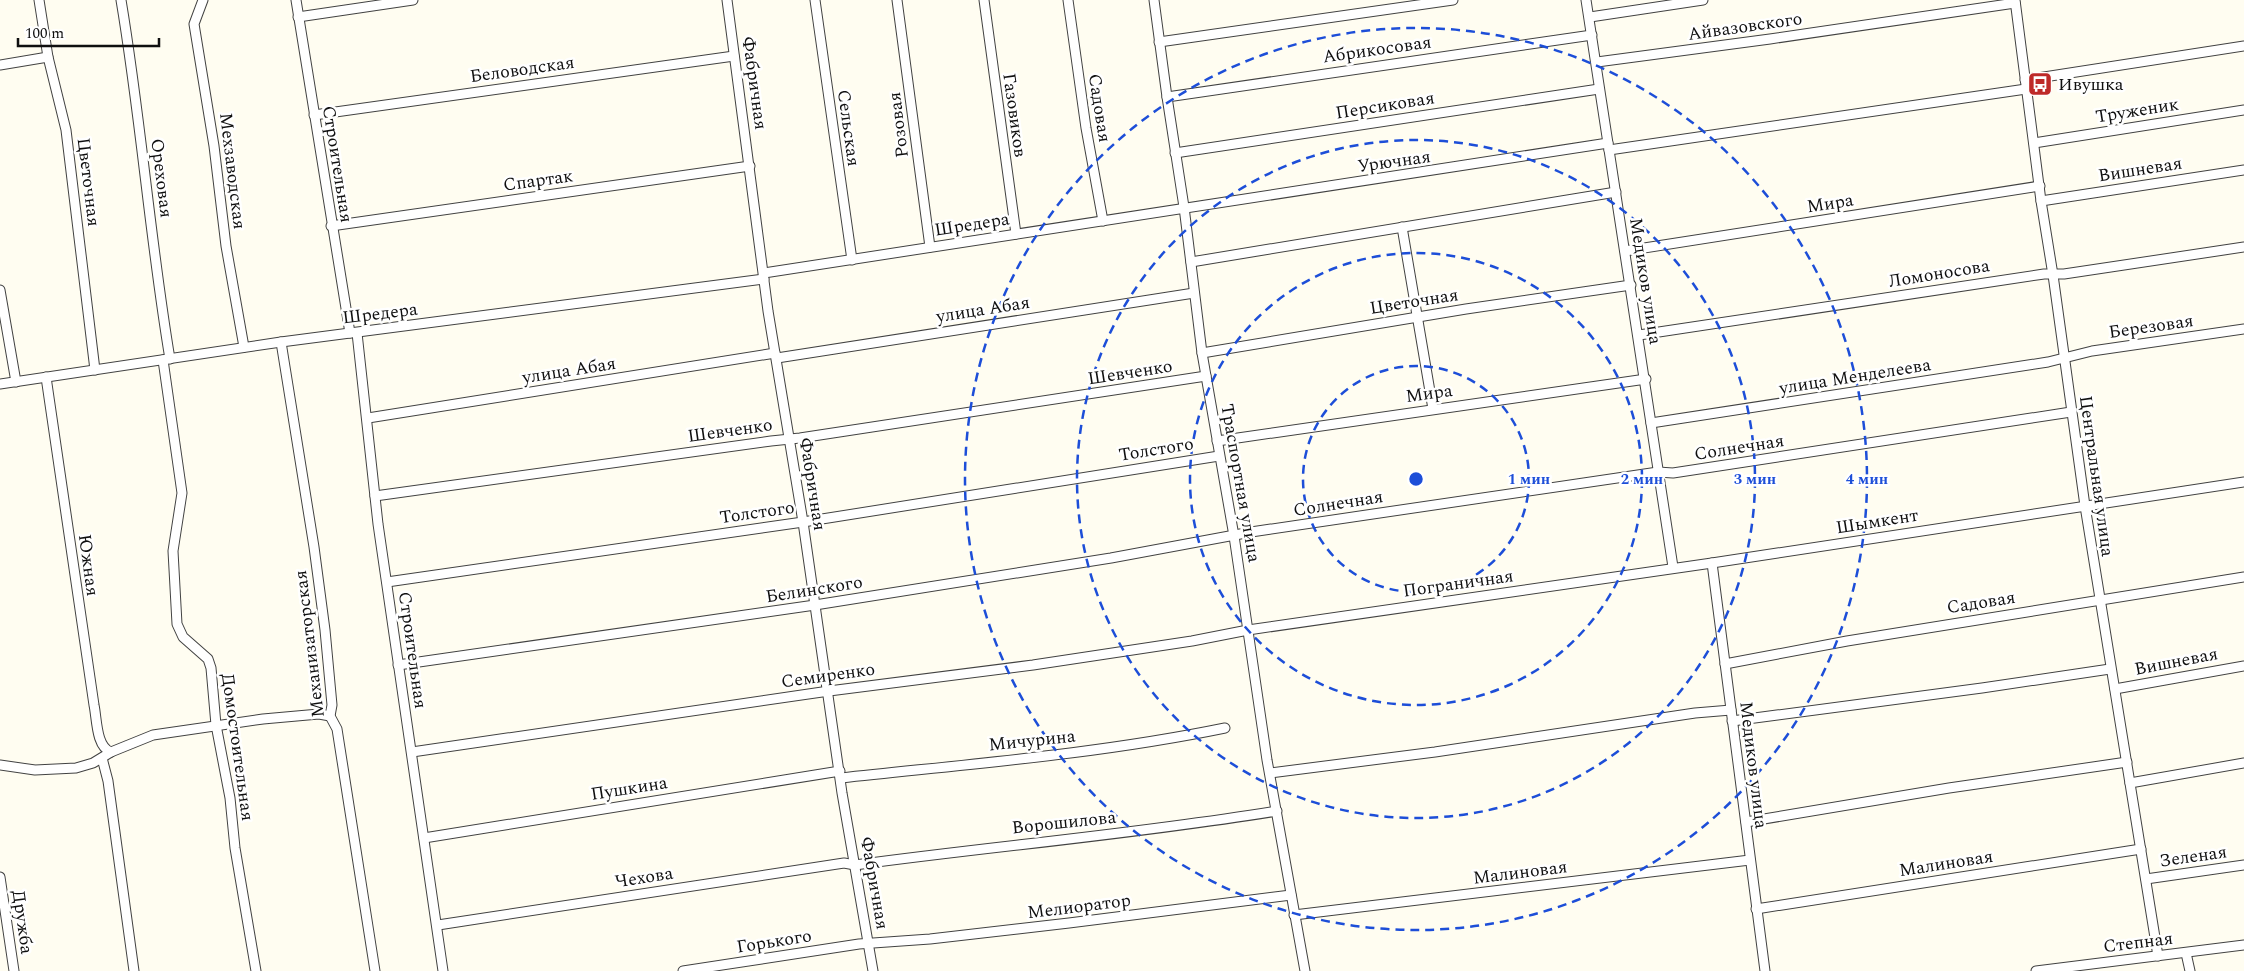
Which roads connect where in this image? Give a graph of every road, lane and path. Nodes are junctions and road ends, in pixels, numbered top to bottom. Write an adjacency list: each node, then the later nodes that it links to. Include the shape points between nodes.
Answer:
1 (39, 0): 22 (street, Цветочная)
2 (121, 0): 62 (street, Ореховая)
3 (204, 0): 58 (street, Мехзаводская, via 194,24)
4 (296, 0): 16 (street, Строительная)
5 (413, 0): 16 (street)
6 (727, 0): 21 (street, Фабричная)
7 (814, 0): 46 (street, Сельская)
8 (897, 0): 43 (street, Розовая)
9 (984, 0): 42 (street, Газовиков)
10 (1068, 0): 39 (street, Садовая)
11 (1154, 0): 19 (street, Траспортная улица)
12 (1453, 0): 19 (street)
13 (1586, 0): 17 (street, Медиков улица)
14 (1703, 0): 17 (street)
15 (2015, 1): 23 (street, Айвазовского); 25 (street, Центральная улица)
16 (298, 17): 29 (street, Строительная)
17 (1590, 17): 18 (street, Медиков улица)
18 (1592, 35): 23 (street, Медиков улица); 27 (street, Абрикосовая)
19 (1159, 42): 27 (street, Траспортная улица)
20 (2244, 46): 25 (street)
21 (734, 56): 29 (street, Беловодская); 33 (street, Фабричная)
22 (48, 57): 24 (street); 63 (street, Цветочная, via 66,130)
23 (1597, 62): 26 (street, Медиков улица)
24 (0, 65)
25 (2025, 84): 30 (street, Центральная улица); 31 (street)
26 (1599, 89): 31 (street, Медиков улица); 32 (street, Персиковая)
27 (1166, 97): 32 (street, Траспортная улица)
28 (2244, 110): 30 (street, Труженик)
29 (314, 115): 40 (street, Строительная)
30 (2034, 143): 35 (street, Центральная улица)
31 (1609, 147): 36 (street, Медиков улица); 38 (street, Урючная)
32 (1175, 153): 38 (street, Траспортная улица)
33 (750, 166): 40 (street, Спартак); 49 (street, Фабричная)
34 (2244, 170): 37 (street, Вишневая)
35 (2040, 186): 37 (street, Центральная улица); 45 (street, Мира)
36 (1616, 192): 41 (street); 45 (street, Медиков улица)
37 (2041, 201): 48 (street, Центральная улица)
38 (1184, 207): 39 (street, Шредера); 47 (street, Траспортная улица)
39 (1103, 221): 42 (street, Шредера)
40 (331, 226): 55 (street, Строительная)
41 (1402, 227): 47 (street); 53 (street)
42 (1016, 234): 43 (street, Шредера)
43 (930, 247): 46 (street, Шредера)
44 (2244, 247): 48 (street, Ломоносова)
45 (1625, 251): 50 (street, Медиков улица)
46 (852, 260): 49 (street, Шредера)
47 (1191, 262): 52 (street, Траспортная улица)
48 (2053, 275): 56 (street, Ломоносова); 61 (street, Центральная улица)
49 (764, 276): 55 (street, Шредера); 60 (street, Фабричная)
50 (1631, 285): 53 (street, Цветочная); 56 (street, Медиков улица)
51 (0, 290): 67 (street)
52 (1194, 293): 59 (street, Траспортная улица); 60 (street, улица Абая)
53 (1417, 317): 59 (street, Цветочная); 69 (street)
54 (2244, 329): 61 (street, Березовая)
55 (353, 333): 57 (street, Шредера); 71 (street, Строительная)
56 (1639, 335): 66 (street, Медиков улица)
57 (281, 342): 58 (street, Шредера); 96 (street, Механизаторская, via 325,630 332,705)
58 (244, 347): 62 (street, Шредера)
59 (1202, 353): 64 (street, Траспортная улица)
60 (776, 355): 71 (street, улица Абая); 73 (street, Фабричная)
61 (2063, 358): 70 (street, Центральная улица); 72 (street, улица Менделеева)
62 (167, 360): 63 (street, Шредера); 98 (street, Домостоительная, via 182,492 173,551 177,624 187,642 208,659)
63 (95, 370): 65 (street, Шредера)
64 (1206, 376): 73 (street, Шевченко); 74 (street, Траспортная улица)
65 (46, 377): 67 (street, Шредера); 100 (street, Южная, via 94,705 101,744)
66 (1646, 379): 69 (street, Мира); 72 (street, Медиков улица)
67 (16, 382): 68 (street, Шредера)
68 (0, 384)
69 (1433, 409): 74 (street, Мира)
70 (2072, 412): 76 (street, Солнечная, via 1673,473); 79 (street, Центральная улица)
71 (368, 418): 78 (street, Строительная)
72 (1651, 423): 76 (street, Медиков улица)
73 (790, 439): 78 (street, Шевченко); 80 (street, Фабричная)
74 (1217, 441): 75 (street, Траспортная улица)
75 (1219, 456): 80 (street, Толстого); 81 (street, Траспортная улица)
76 (1658, 472): 81 (street, Солнечная); 83 (street, Медиков улица)
77 (2244, 482): 79 (street, Шымкент)
78 (375, 496): 85 (street, Строительная)
79 (2085, 506): 82 (street, Шымкент); 86 (street, Центральная улица)
80 (803, 522): 85 (street, Толстого); 87 (street, Фабричная)
81 (1234, 536): 87 (street, Белинского); 88 (street, Траспортная улица)
82 (1712, 563): 83 (street, Шымкент); 89 (street, Медиков улица)
83 (1673, 567): 88 (street, Пограничная)
84 (2244, 577): 86 (street, Садовая)
85 (387, 582): 90 (street, Строительная)
86 (2099, 600): 89 (street, Садовая); 92 (street, Центральная улица)
87 (816, 605): 90 (street, Белинского); 94 (street, Фабричная)
88 (1248, 630): 94 (street, Семиренко, via 1033,665); 106 (street, Траспортная улица)
89 (1725, 664): 95 (street, Медиков улица)
90 (398, 665): 101 (street, Строительная)
91 (2244, 666): 93 (street, Вишневая)
92 (2110, 669): 93 (street, Центральная улица); 97 (street)
93 (2115, 690): 103 (street, Центральная улица)
94 (829, 691): 101 (street, Семиренко); 107 (street, Фабричная)
95 (1731, 710): 97 (street, Медиков улица); 106 (street)
96 (330, 716): 98 (street, via 319,714); 130 (street, Механизаторская, via 337,729)
97 (1732, 721): 110 (street, Медиков улица)
98 (216, 725): 100 (street, via 153,735); 129 (street, Домостоительная)
99 (1225, 728): 107 (street, Мичурина, via 1103,749)
100 (111, 752): 102 (street)
101 (412, 752): 111 (street, Строительная)
102 (102, 758): 105 (street, via 87,766 51,770); 128 (street, via 108,781)
103 (2127, 762): 108 (street, Центральная улица); 110 (street)
104 (2244, 763): 108 (street)
105 (0, 765)
106 (1270, 773): 109 (street, Траспортная улица)
107 (840, 774): 111 (street, Пушкина); 114 (street, Фабричная)
108 (2130, 783): 112 (street, Центральная улица)
109 (1277, 812): 114 (street, Ворошилова); 118 (street, Траспортная улица)
110 (1746, 822): 113 (street, Медиков улица)
111 (424, 838): 121 (street, Строительная)
112 (2141, 849): 117 (street, Центральная улица); 119 (street, Малиновая)
113 (1750, 860): 119 (street, Медиков улица); 120 (street, Малиновая)
114 (855, 865): 121 (street, Чехова, via 844,863); 122 (street, Фабричная)
115 (2244, 865): 117 (street, Зеленая)
116 (0, 877): 127 (street, Дружба)
117 (2146, 879): 125 (street, Центральная улица)
118 (1291, 895): 120 (street, Траспортная улица); 122 (street, Мелиоратор)
119 (1756, 909): 135 (street, Медиков улица)
120 (1294, 915): 134 (street, Траспортная улица)
121 (438, 925): 131 (street, Строительная)
122 (869, 945): 132 (street, Горького); 133 (street, Фабричная)
123 (2244, 945): 124 (street, Степная)
124 (2186, 953): 125 (street, Степная); 137 (street)
125 (2158, 956): 126 (street, Степная)
126 (2052, 970): 136 (street, Степная)
127 (14, 971)
128 (134, 971)
129 (256, 971)
130 (375, 971)
131 (443, 971)
132 (683, 971)
133 (873, 971)
134 (1304, 971)
135 (1765, 971)
136 (2036, 971)
137 (2190, 971)

